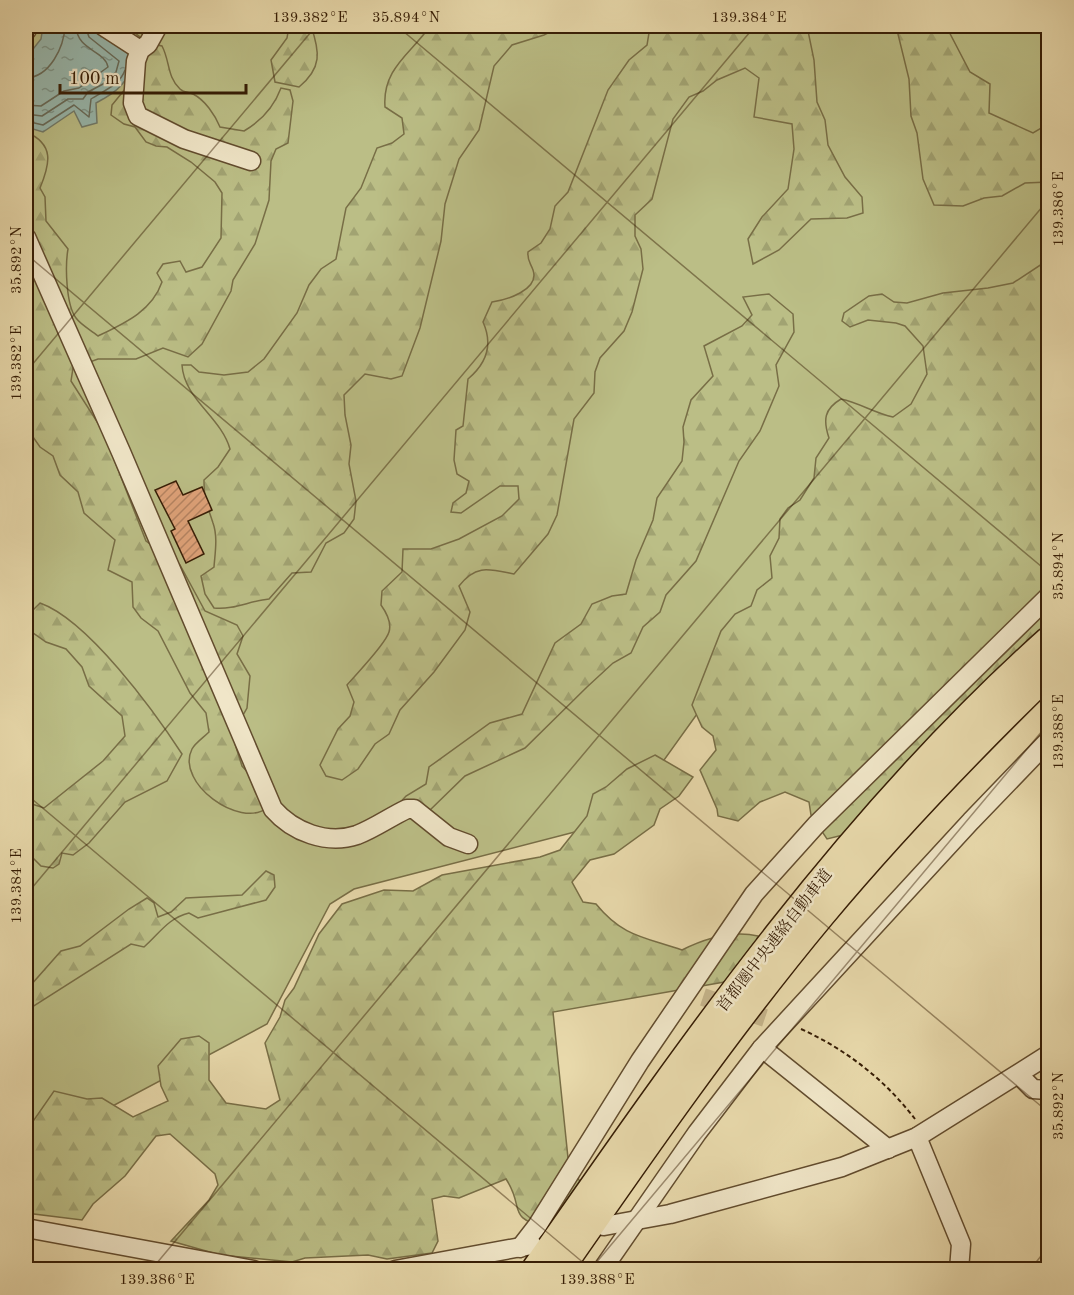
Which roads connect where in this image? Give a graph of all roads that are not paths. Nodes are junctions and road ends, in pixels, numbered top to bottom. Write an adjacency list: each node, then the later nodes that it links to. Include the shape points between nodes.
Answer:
1 (29, 26): 4 (street)
2 (103, 26): 5 (street)
3 (158, 26): 5 (street)
4 (26, 31)
5 (140, 50): 6 (street, via 133,103 138,116 184,139)
6 (251, 161)
7 (26, 237): 12 (street, via 273,809 301,832 338,838 355,836 414,809 448,837)
8 (1048, 597): 22 (street, via 816,825 754,894 695,993)
9 (1048, 641): 23 (highway, 首都圏中央連絡自動車道, via 956,730 807,899)
10 (1048, 673): 26 (highway, 首都圏中央連絡自動車道, via 973,747 822,914 754,998)
11 (1048, 741): 13 (street, via 777,1022)
12 (468, 844)
13 (762, 1048): 18 (street); 19 (street)
14 (1048, 1054): 15 (street)
15 (1019, 1075): 16 (street, via 1033,1089); 17 (street)
16 (1048, 1090)
17 (921, 1135): 18 (street); 28 (street, via 961,1244)
18 (888, 1149): 19 (street, via 842,1167)
19 (637, 1220): 20 (street); 27 (street)
20 (604, 1226)
21 (26, 1228): 24 (street)
22 (519, 1248): 23 (street); 25 (street)
23 (537, 1257)
24 (254, 1269)
25 (395, 1269)
26 (559, 1269)
27 (602, 1269)
28 (959, 1269)

